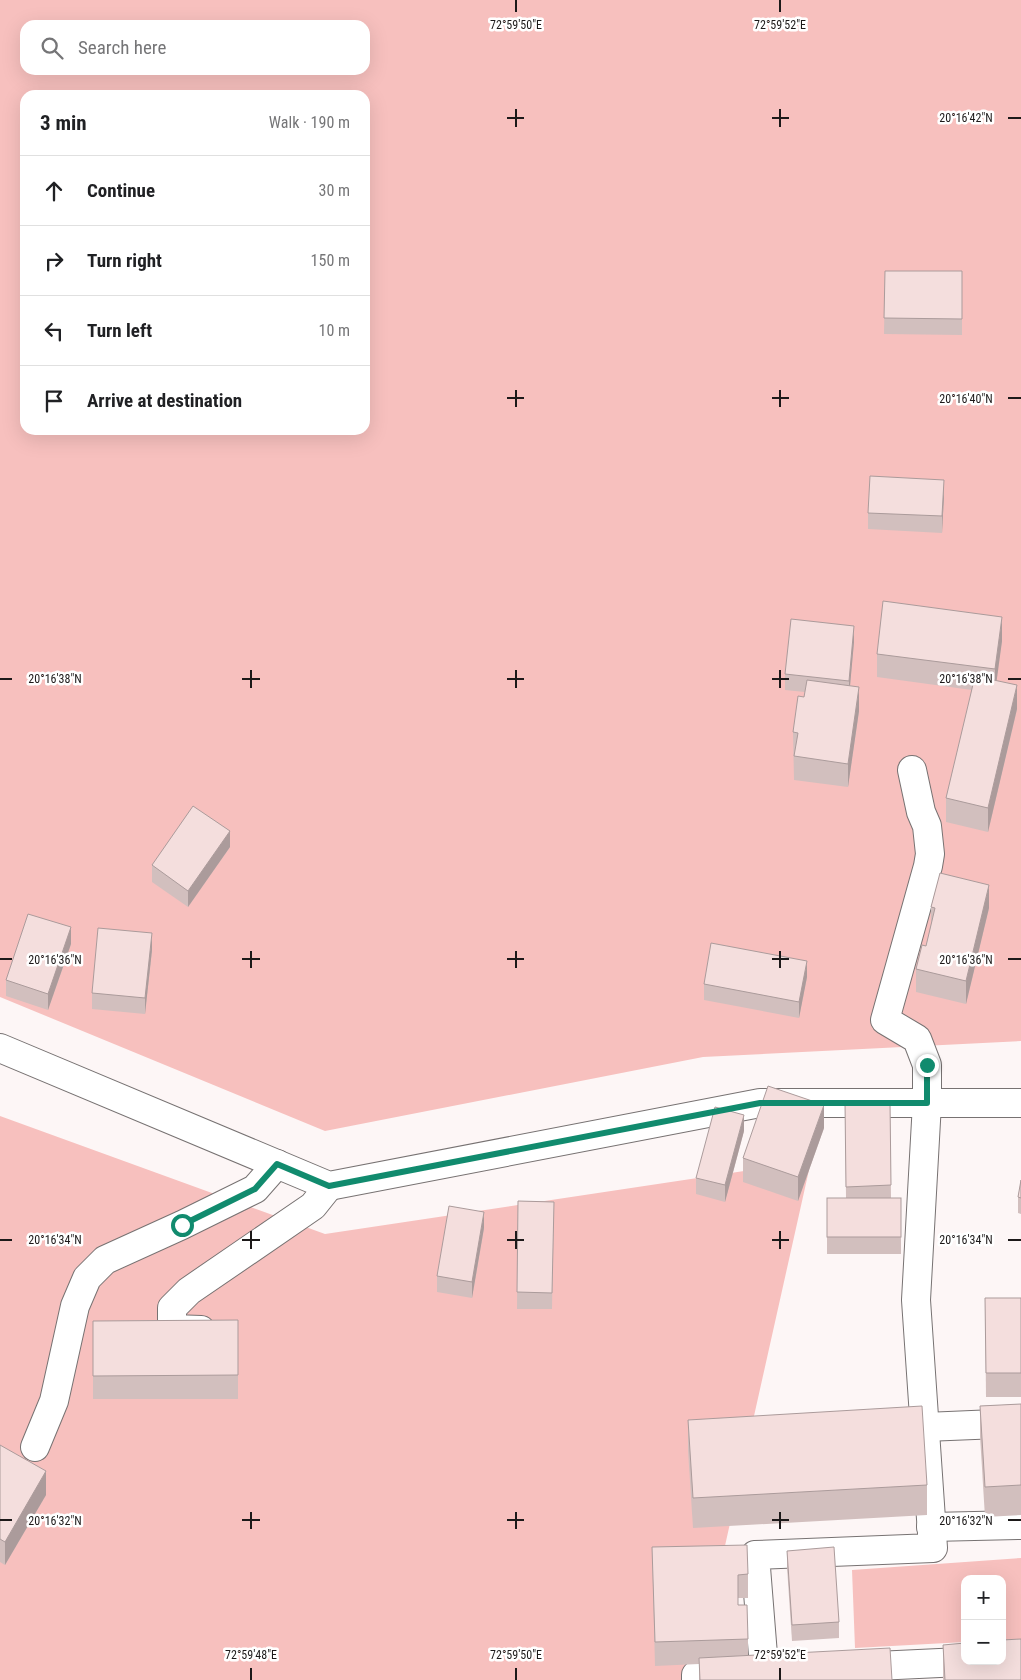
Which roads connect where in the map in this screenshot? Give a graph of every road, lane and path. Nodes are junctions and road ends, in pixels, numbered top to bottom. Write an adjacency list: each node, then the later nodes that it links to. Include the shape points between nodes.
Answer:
1 (912, 770): 3 (street, via 927,826 930,854 885,1020 917,1039 927,1065)
2 (0, 1048): 5 (street)
3 (927, 1103): 4 (street); 6 (street, via 760,1103); 11 (street, via 916,1300)
4 (1021, 1103)
5 (277, 1164): 6 (street); 12 (street, via 255,1189 105,1260 87,1278 75,1306 54,1401)
6 (329, 1186): 7 (street, via 313,1206 189,1290 172,1308)
7 (172, 1329): 8 (street); 9 (street)
8 (144, 1330)
9 (216, 1331)
10 (1021, 1423): 11 (street)
11 (925, 1427): 14 (street)
12 (35, 1446)
13 (1021, 1525): 14 (street)
14 (931, 1527): 15 (street, via 933,1548 755,1555)
15 (763, 1655)
16 (961, 1665): 19 (street)
17 (834, 1668): 19 (street)
18 (785, 1671): 20 (street, via 696,1675)
19 (924, 1672)
20 (696, 1680)

